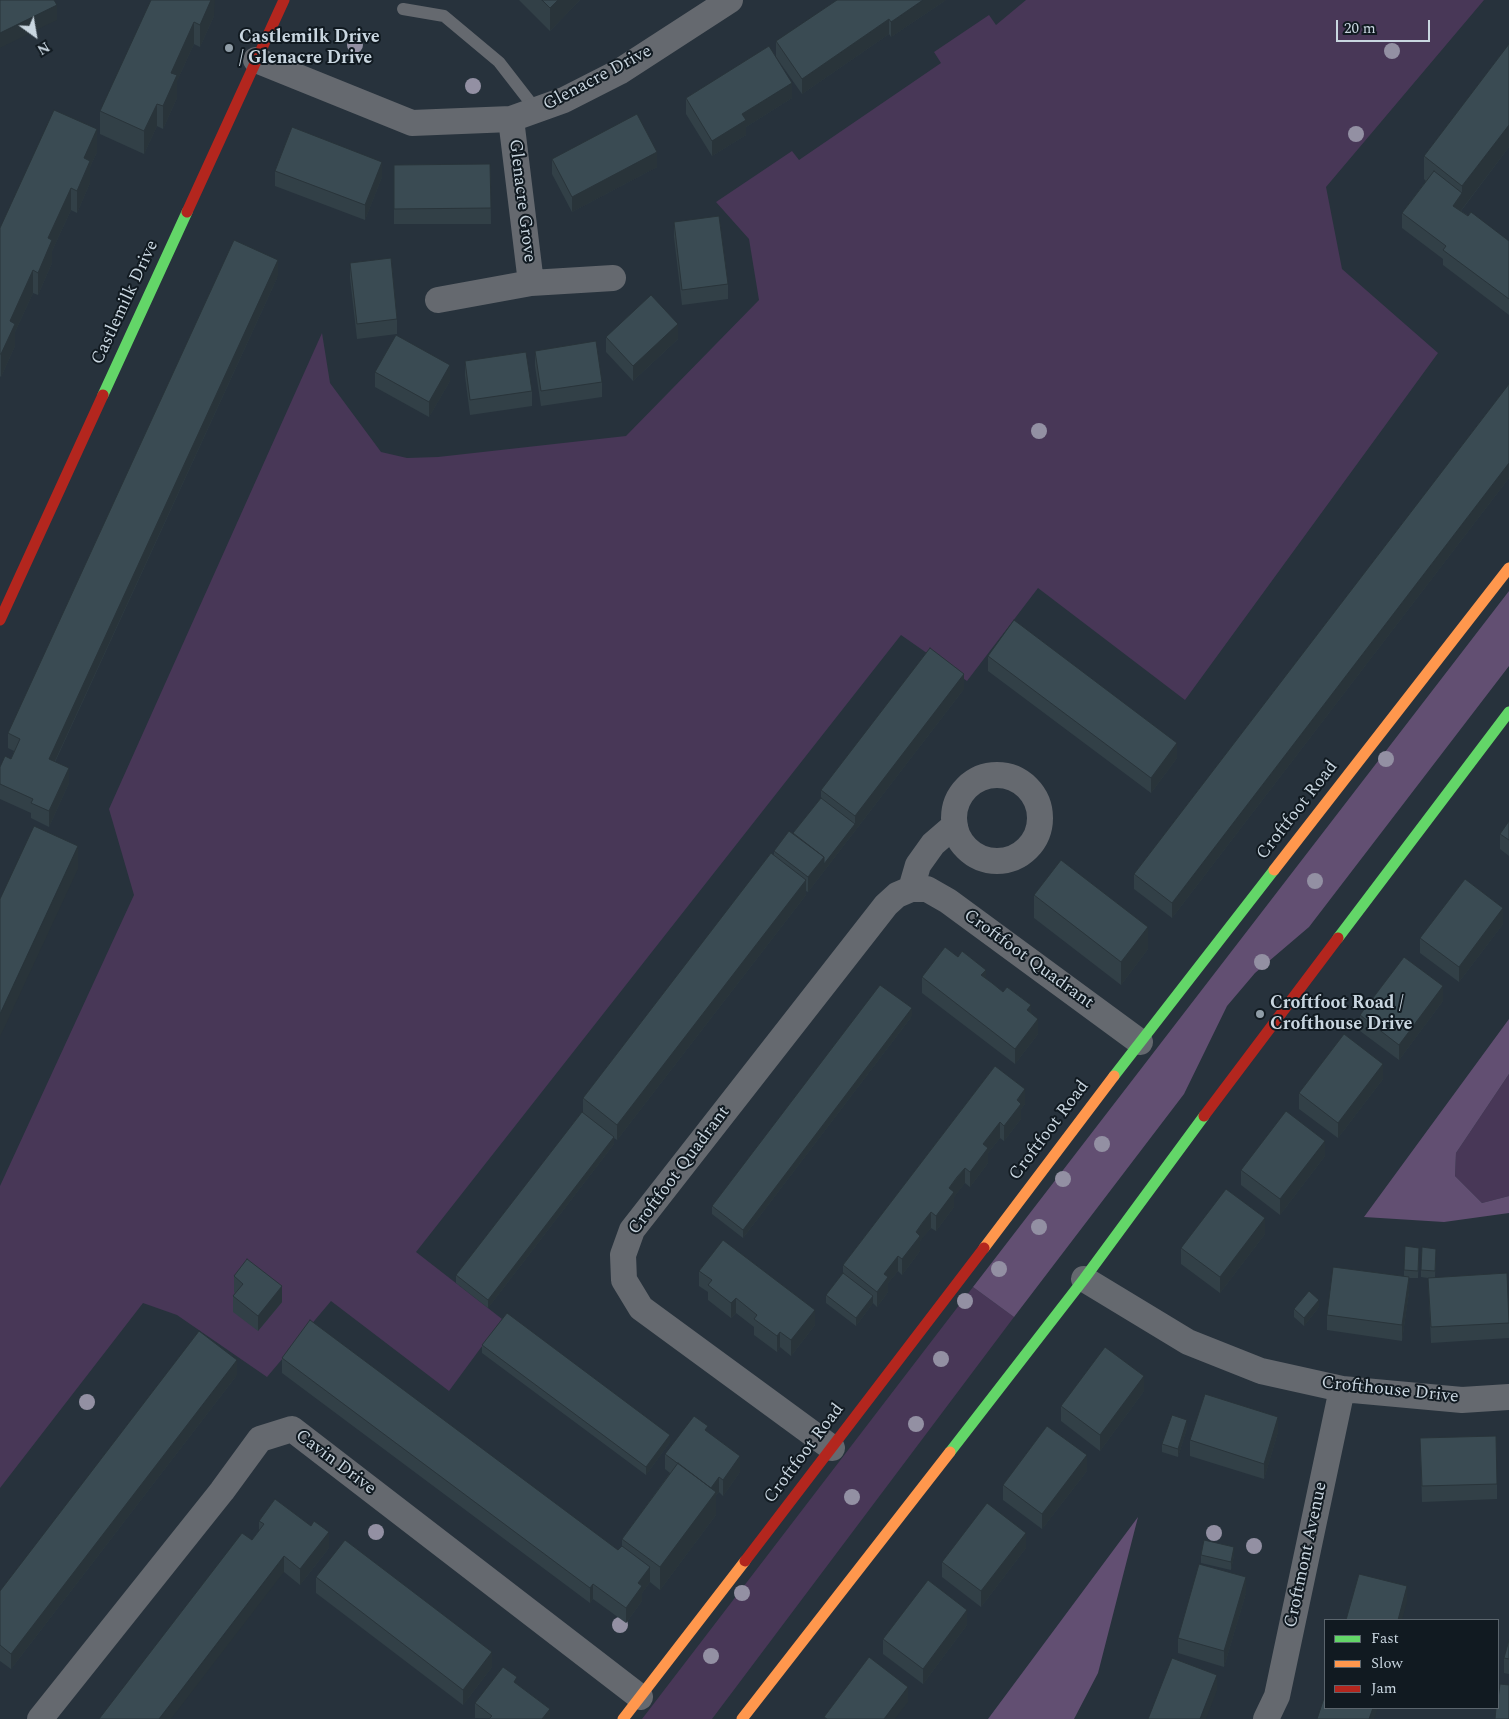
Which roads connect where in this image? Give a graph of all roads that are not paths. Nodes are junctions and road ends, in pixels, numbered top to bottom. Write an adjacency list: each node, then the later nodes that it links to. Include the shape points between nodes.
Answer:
1 (284, 0): 4 (street, Castlemilk Drive)
2 (730, 0): 5 (street, Glenacre Drive, via 619,72)
3 (403, 10): 5 (lane, via 444,16 499,62)
4 (256, 60): 6 (street, Glenacre Drive, via 412,123); 11 (street, Castlemilk Drive)
5 (537, 111): 6 (street, Glenacre Drive)
6 (511, 120): 8 (street, Glenacre Grove)
7 (613, 278): 8 (street, Glenacre Grove)
8 (531, 283): 9 (street, Glenacre Grove)
9 (438, 300)
10 (1509, 568): 15 (street, Croftfoot Road)
11 (0, 620)
12 (1509, 712): 16 (street)
13 (955, 825): 14 (street, via 933,844 918,865)
14 (911, 889): 15 (street, Croftfoot Quadrant, via 927,889 948,901); 19 (street, Croftfoot Quadrant, via 886,905 632,1230 623,1255 624,1280 641,1308)
15 (1140, 1042): 19 (street, Croftfoot Road)
16 (1084, 1279): 17 (street, Crofthouse Drive, via 1188,1342 1261,1371); 23 (street)
17 (1342, 1389): 18 (street, Crofthouse Drive, via 1462,1400); 24 (street, Croftmont Avenue, via 1277,1696)
18 (1509, 1397)
19 (832, 1448): 20 (street, Croftfoot Road)
20 (640, 1697): 21 (street, Cavin Drive, via 292,1429 260,1439); 22 (street, Croftfoot Road)
21 (40, 1719)
22 (623, 1719)
23 (742, 1719)
24 (1266, 1719)

